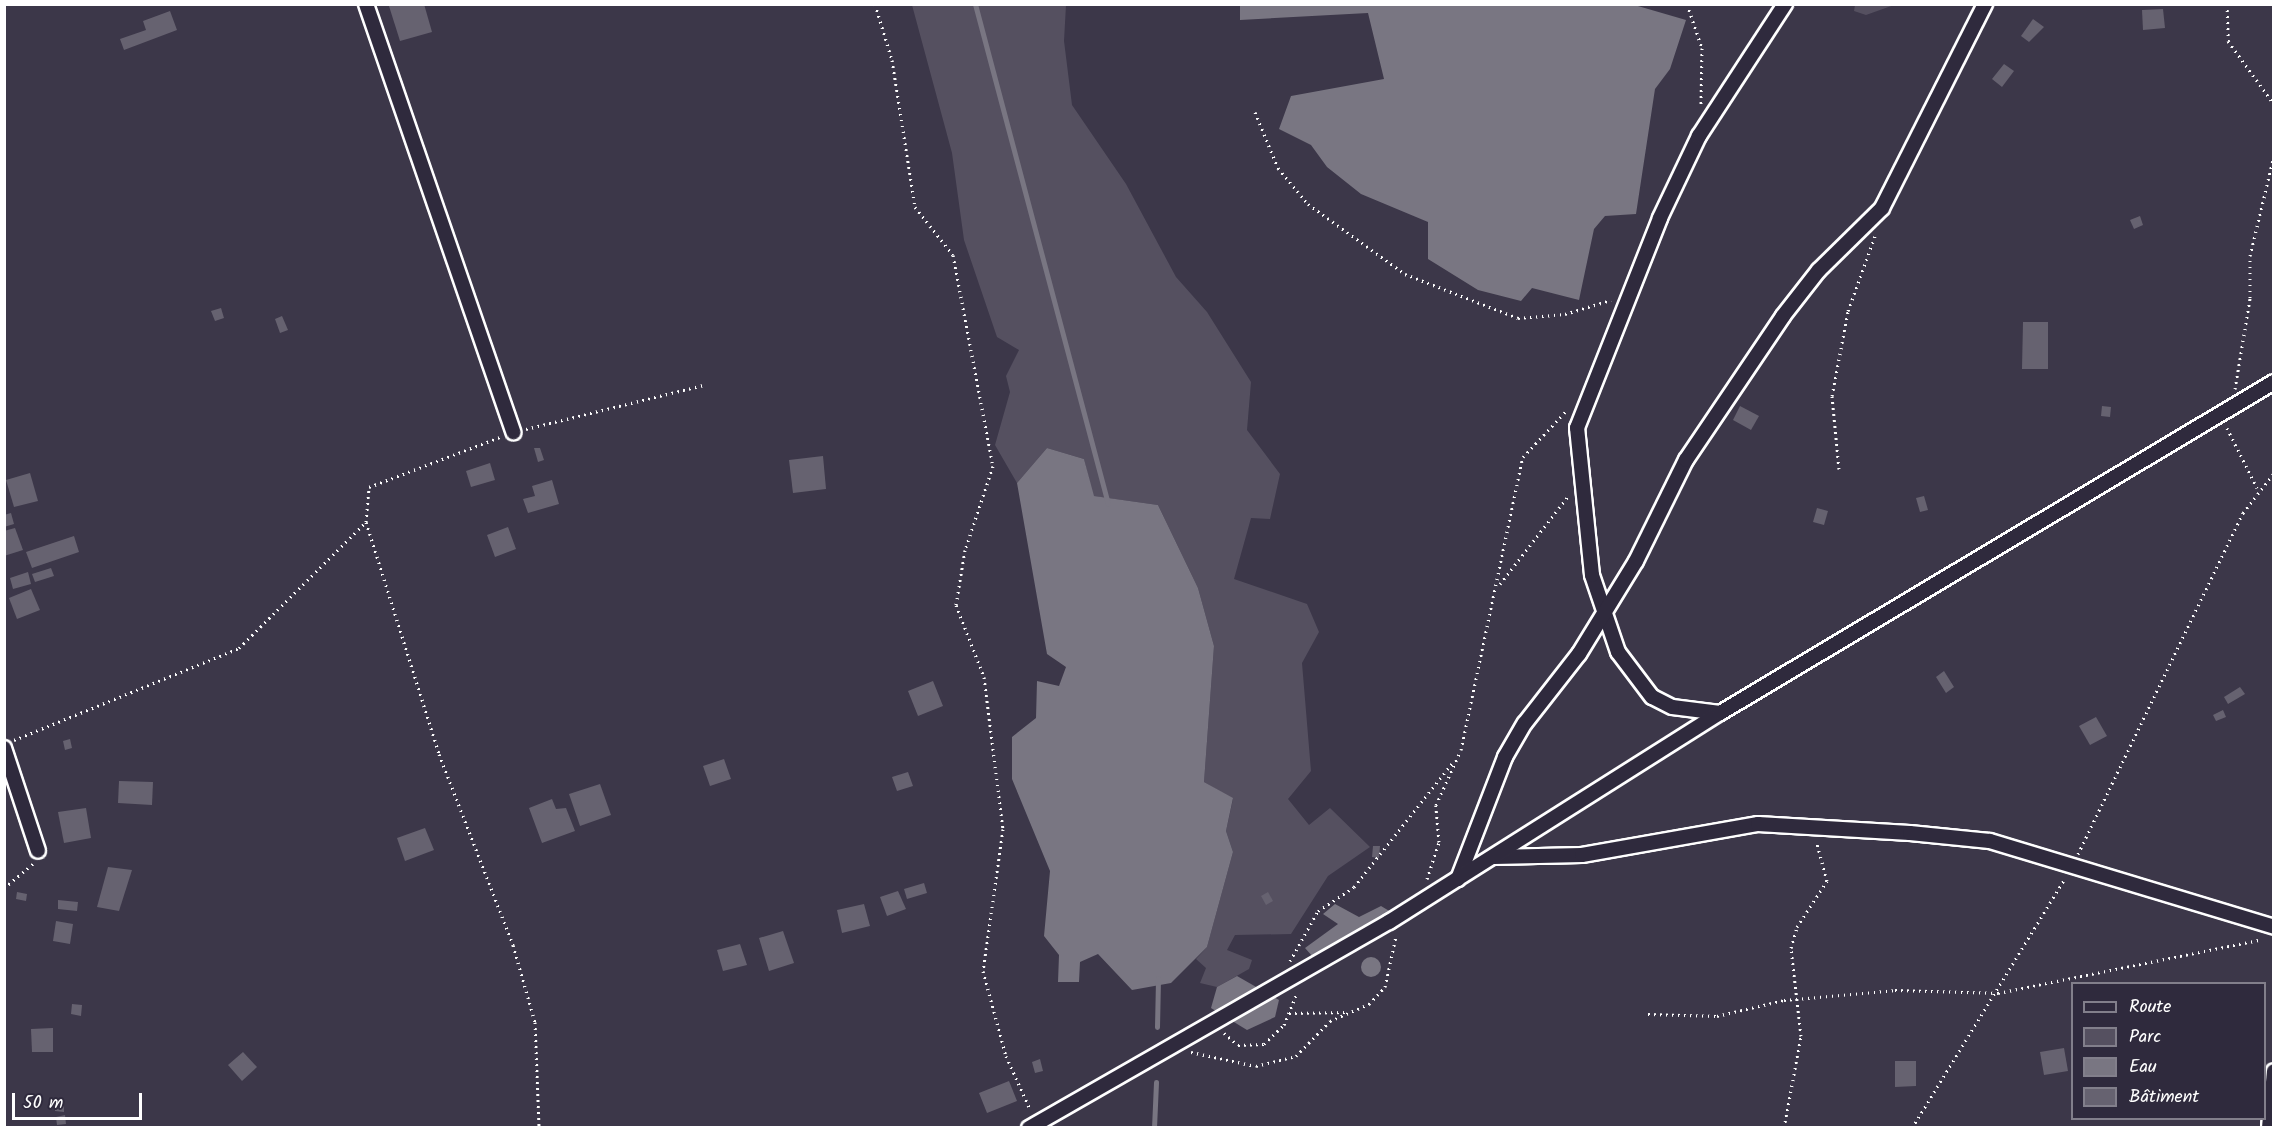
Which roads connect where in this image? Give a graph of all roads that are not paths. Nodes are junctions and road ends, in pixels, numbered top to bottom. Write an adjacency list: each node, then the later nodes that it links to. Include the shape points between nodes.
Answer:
1 (366, 4): 5 (street)
2 (1785, 4): 6 (street, via 1699,136 1660,218 1577,428 1578,474)
3 (1985, 4): 6 (street, via 1882,208 1820,270 1782,316 1686,460)
4 (2274, 382): 7 (street)
5 (513, 432)
6 (1602, 615): 7 (street, via 1635,681 1652,697 1672,708); 11 (street, via 1505,757)
7 (1720, 713): 10 (street)
8 (4, 746): 9 (street)
9 (38, 851)
10 (1492, 857): 11 (street); 12 (street, via 1582,855 1736,826 1813,826 1990,841)
11 (1458, 879): 14 (street)
12 (2274, 927)
13 (2274, 1071): 15 (street)
14 (1033, 1125)
15 (2269, 1128)

